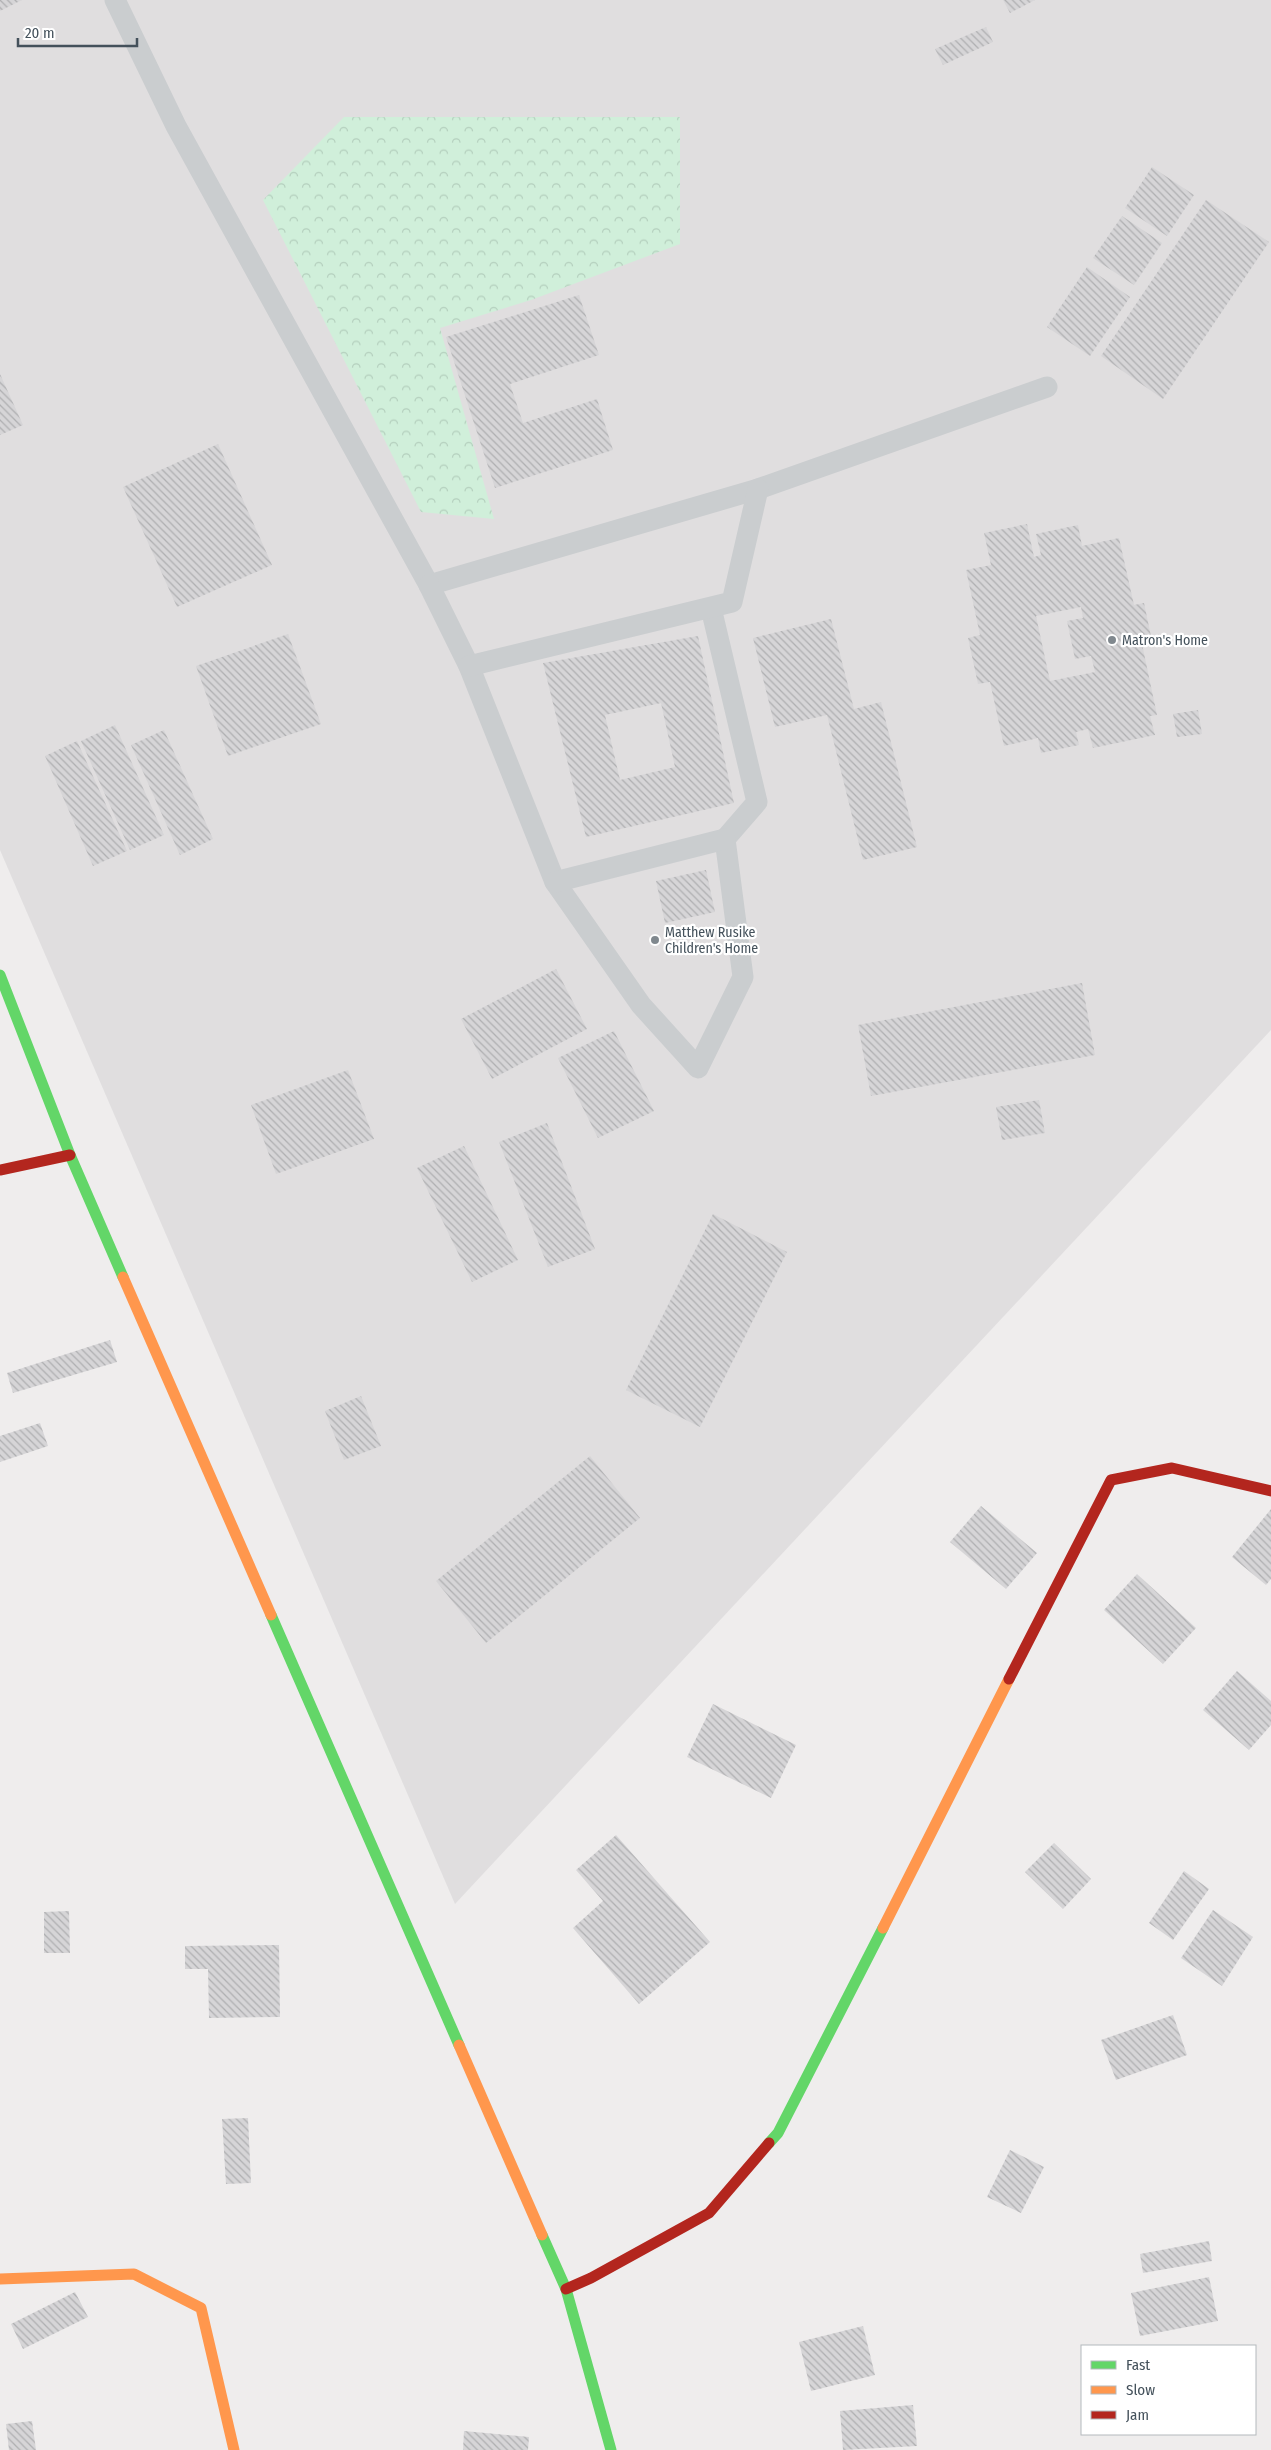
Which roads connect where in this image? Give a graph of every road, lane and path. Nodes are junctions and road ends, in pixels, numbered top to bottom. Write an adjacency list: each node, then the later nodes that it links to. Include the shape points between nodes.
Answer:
1 (115, 0): 4 (lane, via 176,126)
2 (1047, 387): 3 (lane)
3 (758, 489): 4 (lane); 5 (lane, via 732,602)
4 (429, 585): 6 (lane)
5 (712, 608): 6 (lane); 7 (lane, via 757,802)
6 (469, 666): 8 (lane)
7 (725, 839): 8 (lane); 8 (lane, via 743,977 698,1068 641,1006)
8 (555, 882)
9 (0, 975): 10 (street)
10 (70, 1155): 11 (street); 14 (street)
11 (0, 1170)
12 (1271, 1491): 14 (street, via 1172,1468 1111,1480 778,2133 709,2213)
13 (0, 2279): 15 (street, via 134,2274 201,2308)
14 (566, 2289): 16 (street)
15 (234, 2450)
16 (611, 2450)

